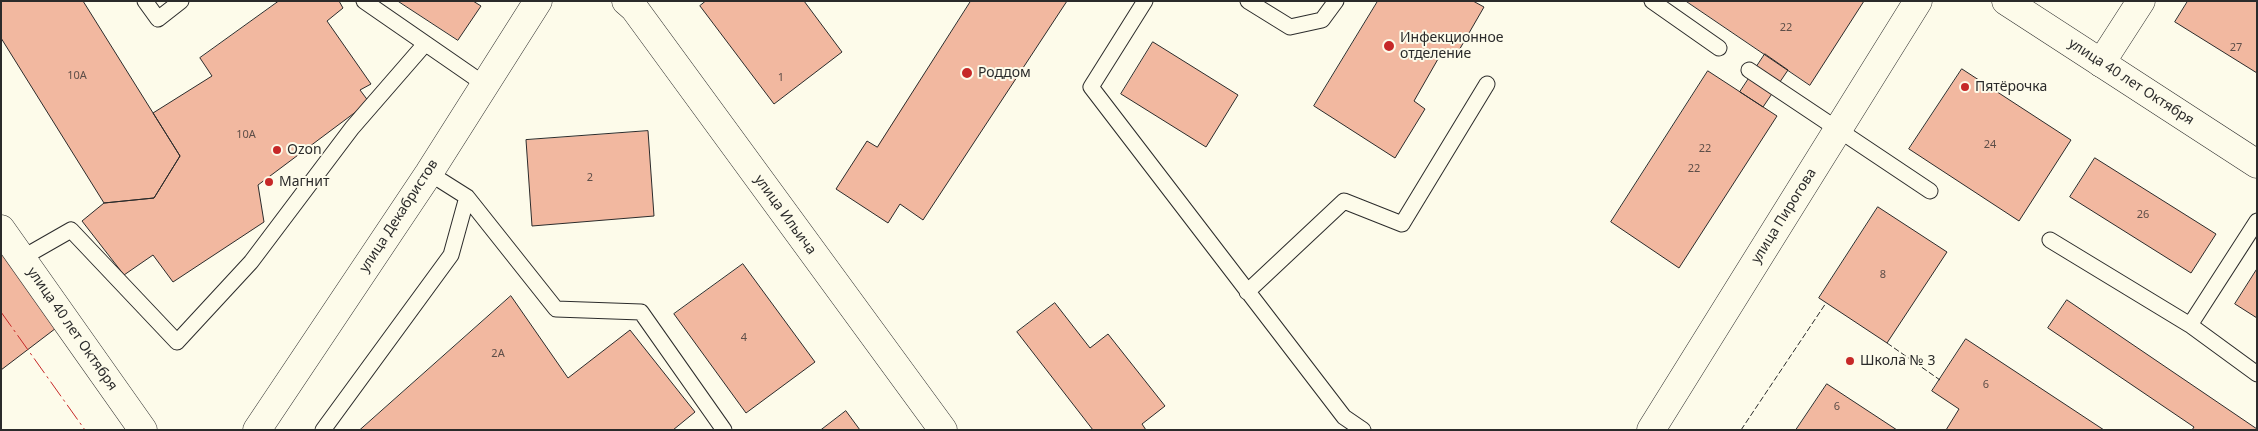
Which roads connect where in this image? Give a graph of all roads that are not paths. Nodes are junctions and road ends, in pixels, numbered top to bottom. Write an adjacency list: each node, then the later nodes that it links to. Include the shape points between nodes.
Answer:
1 (145, 1): 2 (lane, via 158,20)
2 (182, 1)
3 (364, 1): 13 (lane)
4 (538, 1): 17 (street, улица Декабристов)
5 (1145, 1): 28 (lane, via 1091,87)
6 (1248, 1): 7 (lane, via 1290,27 1322,20)
7 (1336, 1)
8 (1652, 1): 14 (lane)
9 (1918, 1): 19 (street, улица Пирогова)
10 (2006, 1): 15 (street, улица 40 лет Октября)
11 (2141, 1): 15 (street)
12 (634, 4): 35 (street, улица Ильича)
13 (425, 44): 17 (lane); 27 (lane, via 352,128 251,262 177,342 71,230)
14 (1720, 48)
15 (2101, 63): 20 (street, улица 40 лет Октября)
16 (1749, 70): 19 (lane)
17 (484, 84): 21 (street, улица Декабристов)
18 (1488, 84): 28 (lane, via 1402,224 1344,201)
19 (1838, 129): 22 (lane); 37 (street, улица Пирогова)
20 (2257, 164)
21 (429, 173): 23 (lane); 32 (street, улица Декабристов)
22 (1930, 191)
23 (467, 197): 33 (lane, via 451,255); 34 (lane, via 556,310 641,312)
24 (2257, 221): 29 (lane)
25 (1, 229): 27 (street, улица 40 лет Октября)
26 (2050, 240): 29 (lane)
27 (22, 258): 31 (street, улица 40 лет Октября)
28 (1248, 292): 36 (lane, via 1344,417)
29 (2190, 325): 30 (lane)
30 (2257, 374)
31 (143, 430)
32 (257, 430)
33 (323, 430)
34 (724, 430)
35 (943, 430)
36 (1363, 430)
37 (1651, 430)

